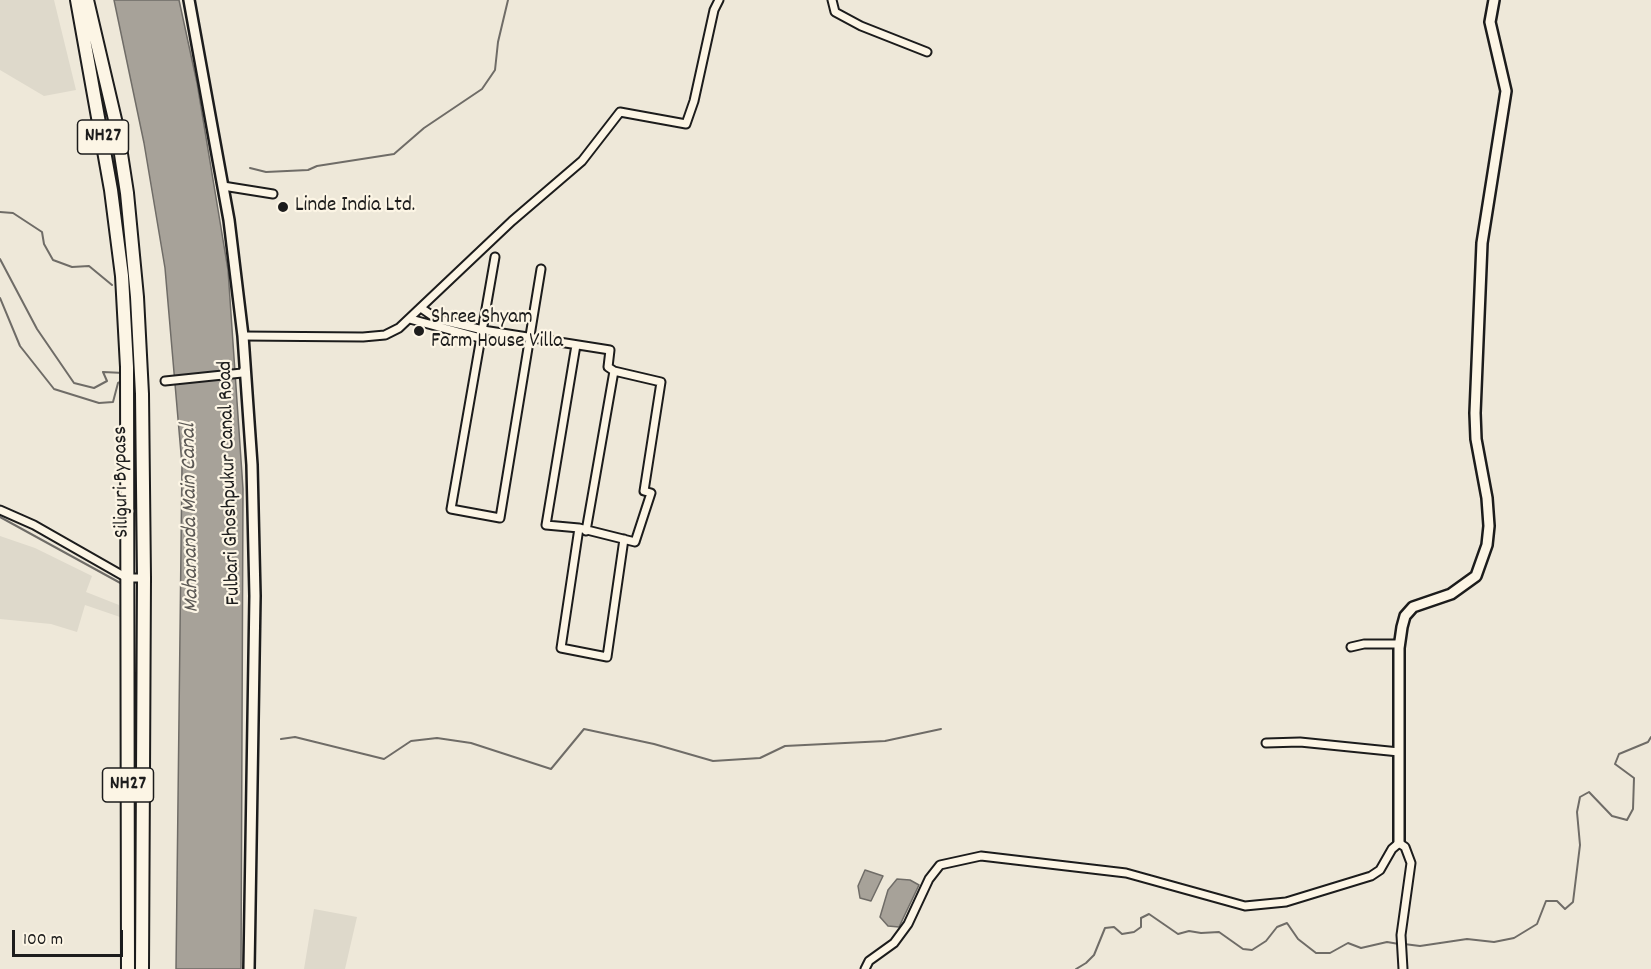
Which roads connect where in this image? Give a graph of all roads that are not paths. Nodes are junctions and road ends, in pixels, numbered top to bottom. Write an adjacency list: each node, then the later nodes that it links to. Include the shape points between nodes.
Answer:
1 (77, 0): 25 (highway, NH27, via 106,157 122,276 127,367)
2 (87, 0): 26 (highway, Siliguri Bypass / NH27, via 117,128 127,193 142,394)
3 (189, 0): 8 (street, Fulbari Ghoshpukur Canal Road)
4 (719, 0): 12 (street, via 686,124 620,112 582,161)
5 (832, 0): 7 (street, via 835,12)
6 (1494, 0): 27 (street, via 1490,22 1506,91 1482,243 1475,413 1490,526 1483,564 1476,576 1465,586 1413,607 1405,616)
7 (927, 52)
8 (223, 186): 9 (street); 15 (street, Fulbari Ghoshpukur Canal Road)
9 (273, 194)
10 (495, 257): 14 (street)
11 (542, 269): 16 (street)
12 (421, 308): 13 (street); 14 (street, via 437,319)
13 (410, 319): 15 (street, via 393,332 376,336); 17 (street)
14 (483, 330): 16 (street); 17 (street)
15 (243, 336): 19 (street, Fulbari Ghoshpukur Canal Road)
16 (530, 337): 17 (street, via 500,518 452,509); 18 (street)
17 (480, 338)
18 (576, 345): 20 (street, via 610,350 608,367); 23 (street, via 546,525)
19 (243, 370): 21 (street); 34 (street, Fulbari Ghoshpukur Canal Road, via 252,465 255,596)
20 (614, 371): 23 (street); 24 (street, via 661,382 645,491 651,493 635,542)
21 (168, 380)
22 (0, 510): 25 (street)
23 (583, 530): 24 (street); 24 (street, via 561,648 607,657)
24 (624, 539)
25 (127, 578): 26 (street); 32 (highway, NH27)
26 (144, 578): 33 (highway, Siliguri Bypass / NH27)
27 (1400, 644): 28 (street); 30 (street)
28 (1351, 647)
29 (1266, 742): 30 (street)
30 (1399, 752): 31 (street)
31 (1399, 843): 35 (street, via 1371,876 1286,902 1245,906 1126,873 981,856 940,865 908,924 894,943 869,961); 36 (street, via 1405,847 1411,863 1401,935)
32 (128, 969)
33 (142, 969)
34 (249, 969)
35 (866, 969)
36 (1402, 969)

